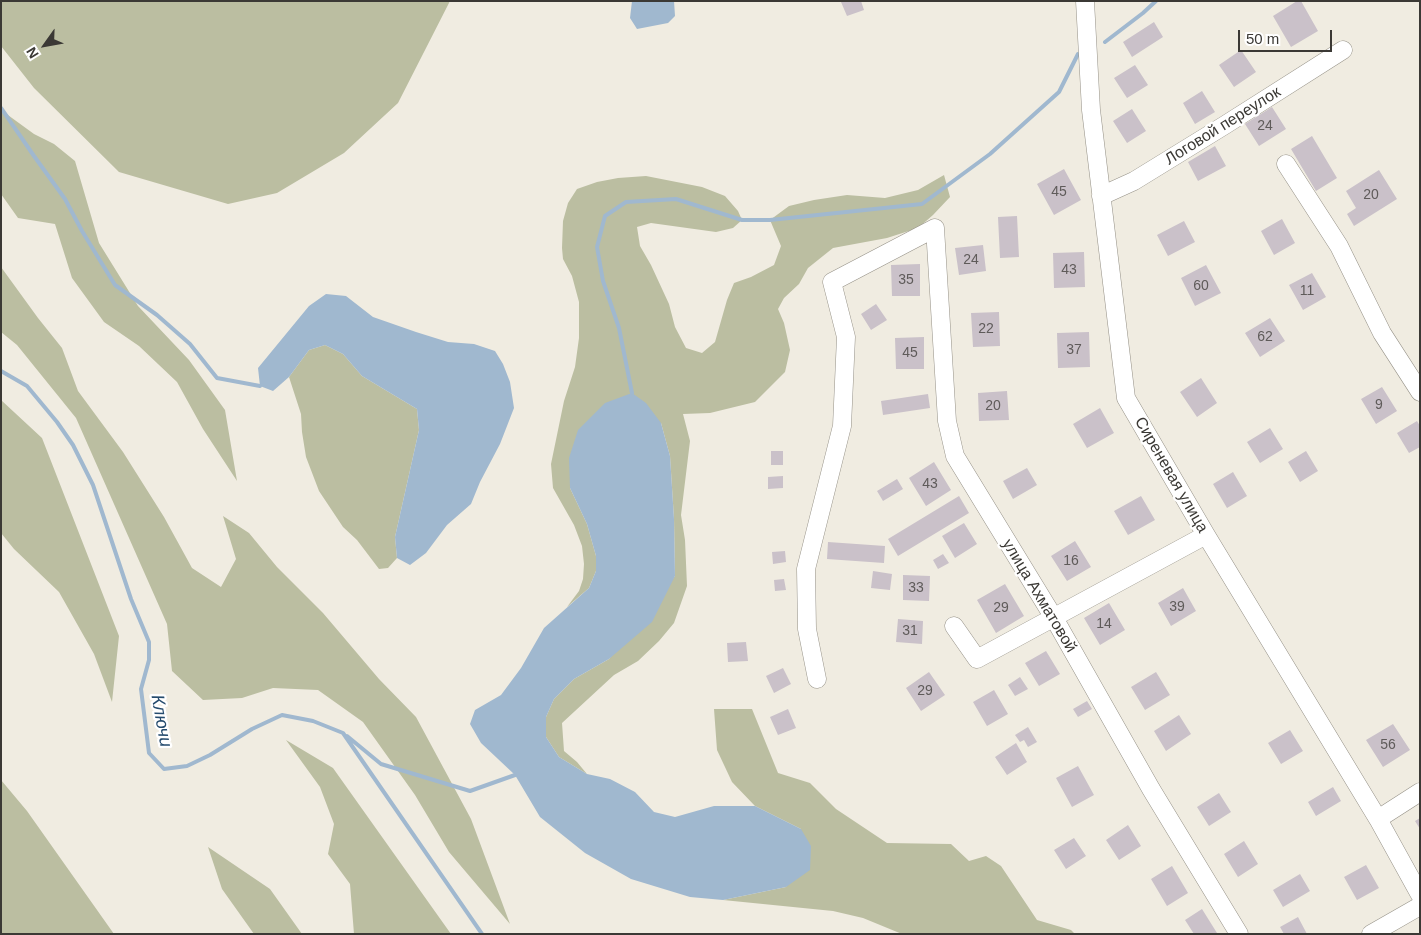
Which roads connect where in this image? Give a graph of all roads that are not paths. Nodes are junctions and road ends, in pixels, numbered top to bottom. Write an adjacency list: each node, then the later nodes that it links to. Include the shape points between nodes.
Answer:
1 (1085, 1): 4 (street, Сиреневая улица, via 1091,110)
2 (1342, 50): 4 (street, Логовой переулок, via 1142,176)
3 (1286, 164): 5 (street, via 1339,246 1382,333)
4 (1101, 196): 6 (street, Сиреневая улица, via 1126,398)
5 (1420, 392)
6 (1206, 535): 7 (street); 11 (street, Сиреневая улица)
7 (1054, 618): 8 (street, via 977,659); 9 (street, улица Ахматовой, via 955,456 947,421 935,228 832,282 846,337 842,426 806,569 807,629); 14 (street, улица Ахматовой, via 1151,789)
8 (954, 626)
9 (817, 679)
10 (1420, 792): 11 (street)
11 (1378, 819): 12 (street, Сиреневая улица)
12 (1420, 895)
13 (1420, 906): 15 (street)
14 (1239, 934)
15 (1371, 934)

